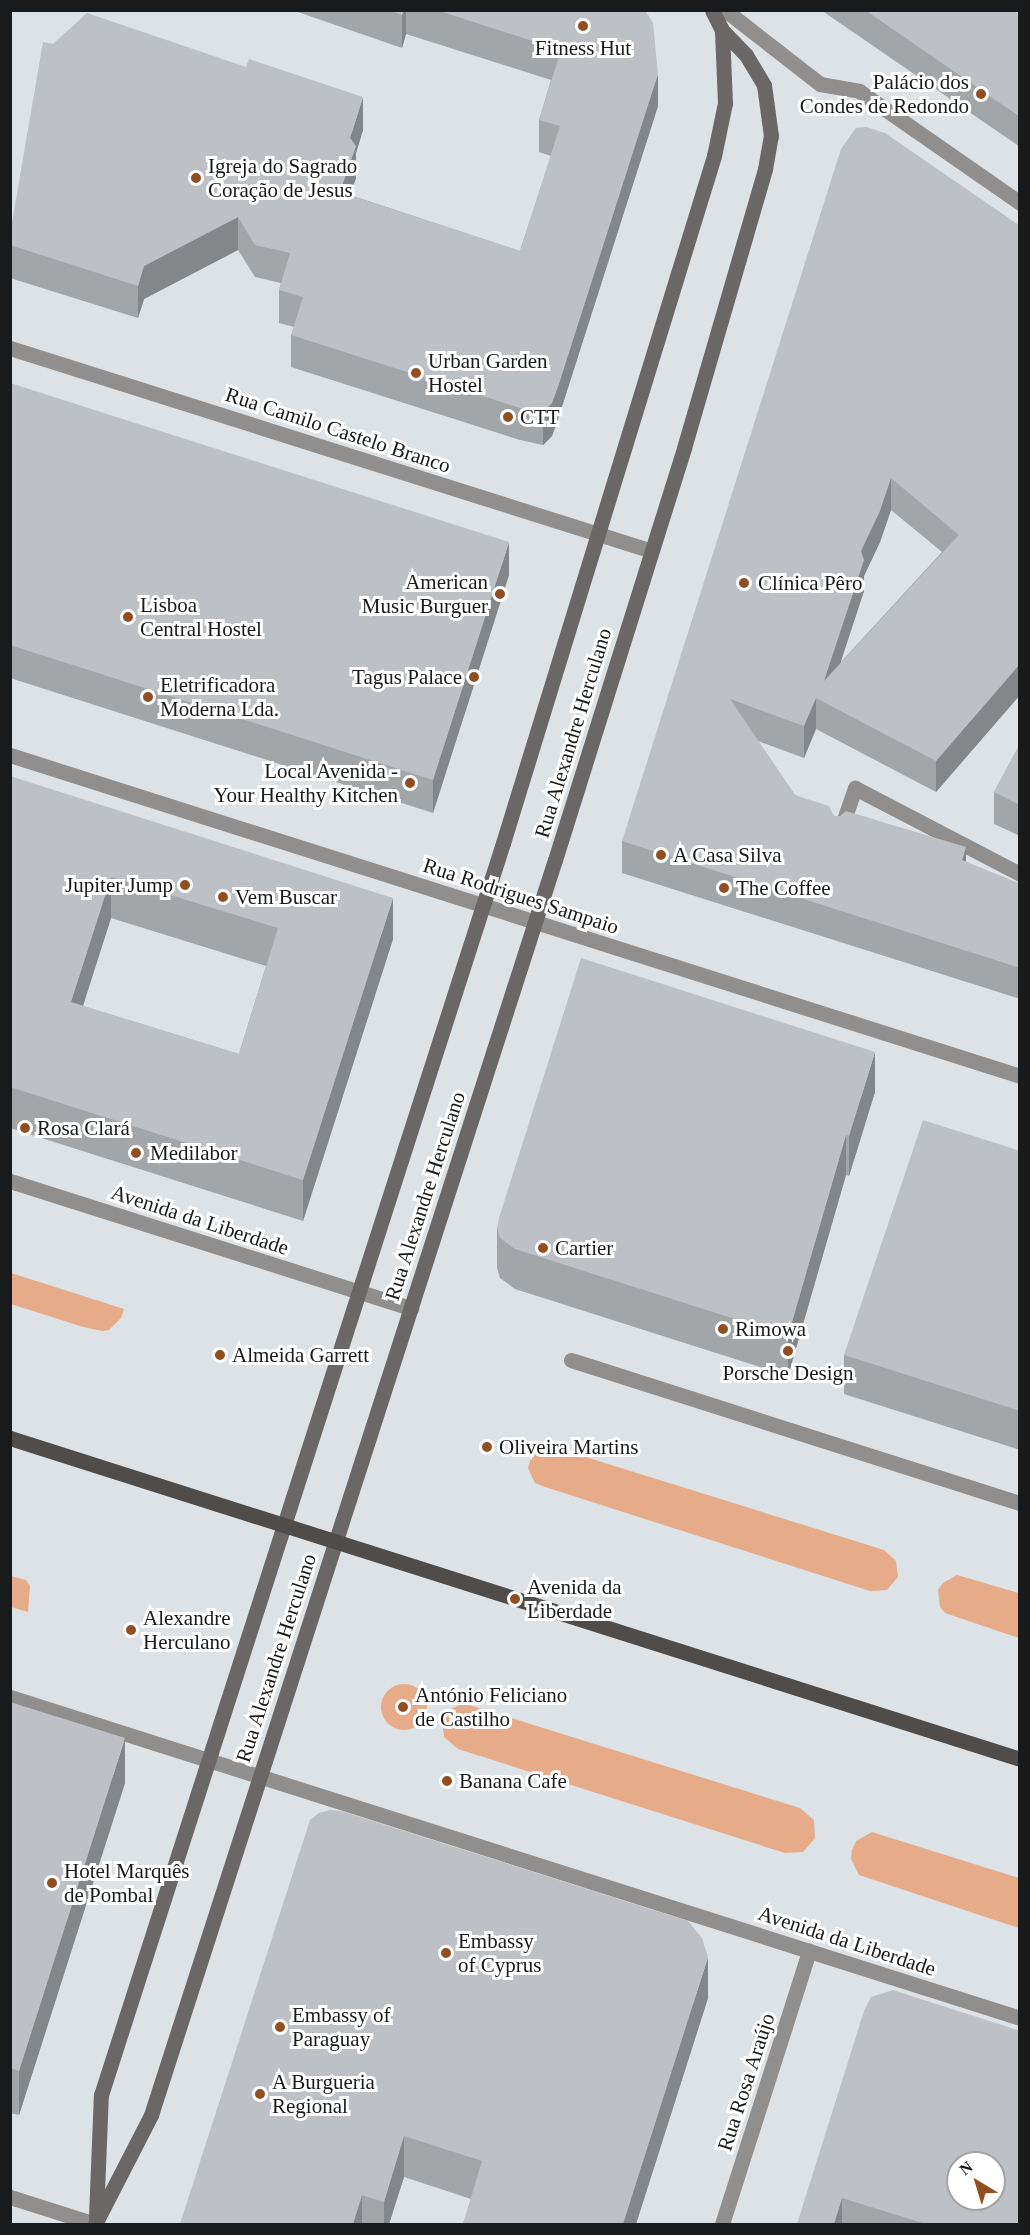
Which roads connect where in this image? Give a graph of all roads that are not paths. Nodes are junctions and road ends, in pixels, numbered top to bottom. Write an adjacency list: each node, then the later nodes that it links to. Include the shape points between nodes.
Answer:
1 (712, 10): 3 (main road)
2 (725, 10): 4 (street, via 820,84 859,91)
3 (722, 30): 6 (main road, Rua Alexandre Herculano, via 725,103 714,156); 7 (main road, Rua Alexandre Herculano, via 746,56 764,86 771,136 765,169)
4 (1020, 203)
5 (10, 348): 6 (street, Rua Camilo Castelo Branco)
6 (597, 534): 7 (street, Rua Camilo Castelo Branco); 11 (main road, Rua Alexandre Herculano)
7 (652, 551): 12 (main road, Rua Alexandre Herculano)
8 (10, 756): 11 (street, Rua Rodrigues Sampaio)
9 (838, 838): 10 (street, via 855,788)
10 (1020, 874)
11 (483, 905): 12 (street, Rua Rodrigues Sampaio); 15 (main road, Rua Alexandre Herculano)
12 (535, 922): 13 (street, Rua Rodrigues Sampaio); 16 (main road, Rua Alexandre Herculano)
13 (1020, 1076)
14 (10, 1181): 15 (street, Avenida da Liberdade)
15 (358, 1292): 16 (street, Avenida da Liberdade); 20 (main road, Rua Alexandre Herculano)
16 (411, 1308): 21 (main road, Rua Alexandre Herculano)
17 (571, 1360): 19 (street)
18 (10, 1438): 20 (main road)
19 (1020, 1503)
20 (284, 1525): 21 (main road); 24 (main road, Rua Alexandre Herculano)
21 (336, 1542): 23 (main road); 25 (main road, Rua Alexandre Herculano)
22 (10, 1697): 24 (street, Avenida da Liberdade)
23 (1020, 1759)
24 (208, 1760): 25 (street, Avenida da Liberdade); 29 (main road, Rua Alexandre Herculano, via 101,2095)
25 (260, 1777): 26 (street, Avenida da Liberdade); 29 (main road, Rua Alexandre Herculano, via 152,2115)
26 (809, 1951): 27 (street, Avenida da Liberdade); 30 (street, Rua Rosa Araújo)
27 (1020, 2018)
28 (10, 2196): 29 (street)
29 (95, 2224)
30 (723, 2224)

